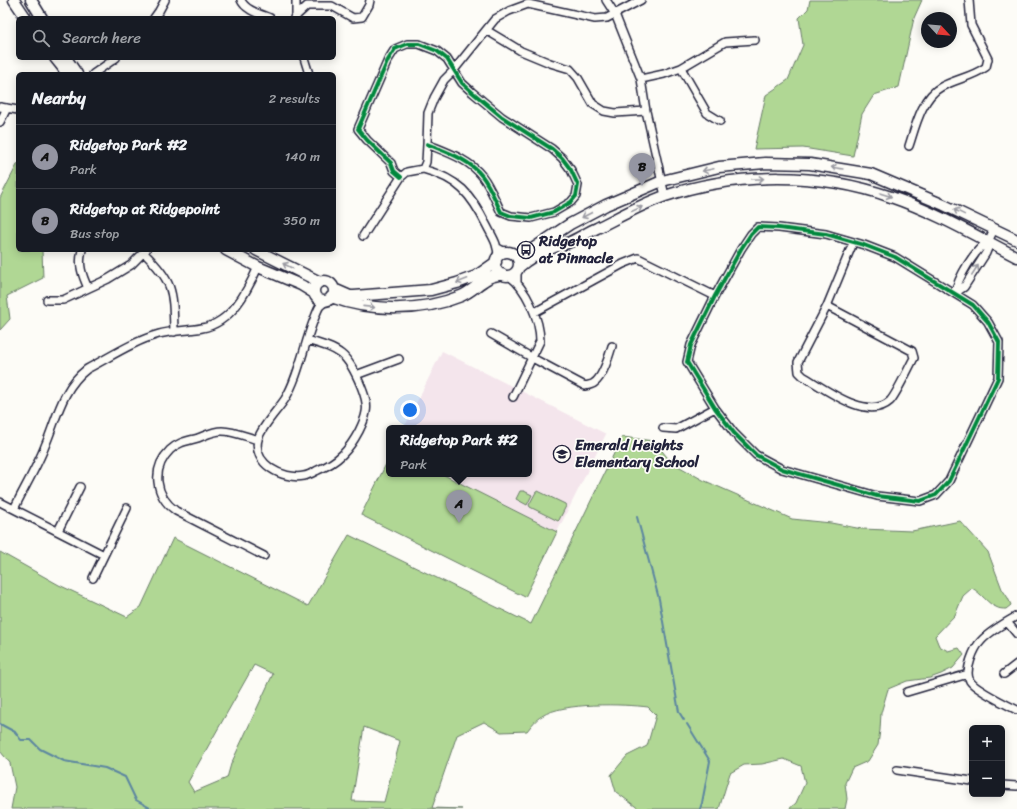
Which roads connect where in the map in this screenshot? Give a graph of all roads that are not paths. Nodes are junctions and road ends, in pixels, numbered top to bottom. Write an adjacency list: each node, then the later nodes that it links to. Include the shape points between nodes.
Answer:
1 (14, 0): 12 (main road)
2 (31, 0): 13 (main road)
3 (164, 0): 14 (street)
4 (242, 0): 15 (street, via 242,3 254,12)
5 (296, 0): 16 (street)
6 (370, 0): 17 (street, via 362,17 353,18 332,6 307,6)
7 (606, 0): 11 (street)
8 (641, 0): 11 (street)
9 (969, 0): 37 (street, via 971,24 988,59 986,67 980,72 940,88 926,101)
10 (527, 2): 11 (street, via 595,20); 18 (street, via 494,19)
11 (615, 14): 30 (street)
12 (25, 16)
13 (41, 16)
14 (155, 16)
15 (265, 16)
16 (295, 16)
17 (296, 16)
18 (486, 30): 25 (street); 33 (street, via 521,51 570,69 593,104 604,110 615,113)
19 (755, 40): 24 (street, via 725,42)
20 (56, 60): 26 (main road)
21 (67, 60): 27 (main road)
22 (113, 60): 28 (street)
23 (305, 60): 29 (street)
24 (681, 68): 30 (street); 34 (street, via 707,113)
25 (454, 70): 36 (street, via 444,80 428,113); 36 (street, via 462,83 502,117 562,158 578,185 576,196 554,212 531,218 511,216 501,212 482,176 469,164); 39 (street, via 438,51 419,44 406,44 395,49 388,60 358,129 391,163)
26 (65, 72)
27 (76, 72)
28 (96, 72)
29 (309, 72)
30 (641, 79): 33 (street)
31 (3, 108): 32 (street); 35 (street)
32 (16, 110)
33 (646, 111): 40 (street)
34 (720, 121)
35 (0, 122)
36 (427, 144): 38 (street)
37 (909, 146)
38 (423, 169): 39 (street, via 407,172); 52 (street, via 436,172 461,187 477,206)
39 (400, 177): 43 (street)
40 (662, 181): 41 (street); 42 (main road, one-way to 40, via 871,174 830,167 781,163 741,165); 52 (main road, one-way to 52, via 606,205 570,224 531,250)
41 (665, 196): 45 (main road, one-way to 45, via 734,181 774,178 818,180 866,189 893,198 935,215); 55 (main road, one-way to 41, via 530,258 541,252 569,242)
42 (994, 229): 44 (main road); 45 (street)
43 (363, 236)
44 (1017, 240)
45 (988, 242): 53 (main road); 58 (street, via 979,248 957,282)
46 (853, 243): 58 (street, via 895,257); 59 (street, via 826,234 758,227 741,249); 62 (street)
47 (82, 252): 57 (street, via 81,274)
48 (144, 252): 57 (street, via 131,265)
49 (146, 252): 64 (street, via 159,268 172,291)
50 (230, 252): 54 (main road)
51 (260, 252): 56 (main road, one-way to 51)
52 (503, 255): 55 (main road, via 519,263); 55 (main road, via 497,269); 60 (main road, one-way to 60, via 476,276 431,290)
53 (1017, 257)
54 (258, 268): 60 (main road, via 301,285); 64 (street, via 243,297 225,317 204,328)
55 (513, 274): 60 (main road, one-way to 55, via 374,307 423,306 462,296 486,279); 63 (street)
56 (320, 282): 60 (main road, via 315,286); 60 (main road, via 329,282)
57 (88, 288): 61 (street, via 63,300)
58 (955, 293): 72 (street, via 973,305 988,322 999,342 998,378 949,481 936,495 920,501 877,496 782,469 756,455 734,433)
59 (715, 296): 63 (street, via 638,258); 72 (street, via 691,345 687,362)
60 (324, 298): 66 (street)
61 (48, 300)
62 (827, 306): 62 (street, via 798,362 799,372 852,404 877,408 884,405 891,400 914,358 912,351)
63 (535, 312): 68 (street, via 540,341)
64 (174, 332): 78 (street, via 152,337 130,347 87,369 74,381 58,410 45,446)
65 (491, 334): 68 (street)
66 (307, 340): 70 (street, via 343,354); 74 (street, via 286,397)
67 (612, 346): 68 (street, via 597,380 585,386)
68 (532, 358): 71 (street)
69 (399, 359): 70 (street)
70 (356, 375): 74 (street, via 367,405 365,418 352,443 330,465 305,476 294,477 277,472 269,468 260,457)
71 (513, 397)
72 (715, 408): 73 (street, via 676,429)
73 (663, 428)
74 (258, 440): 81 (street, via 222,431 184,441 170,449 167,454 158,475 158,485 162,497 176,511)
75 (80, 487): 79 (street)
76 (0, 502): 78 (street)
77 (127, 508): 80 (street)
78 (14, 509): 79 (street)
79 (58, 531): 80 (street)
80 (104, 555): 82 (street)
81 (264, 556)
82 (93, 578)
83 (1017, 616): 84 (street)
84 (1007, 622): 85 (street); 87 (street, via 981,640)
85 (1017, 634)
86 (1017, 664): 88 (street)
87 (968, 674): 89 (street); 90 (street, via 970,682)
88 (1004, 674)
89 (907, 692)
90 (1017, 710)
91 (897, 770): 92 (street)
92 (969, 781)
93 (1005, 785): 94 (street)
94 (1017, 786)

